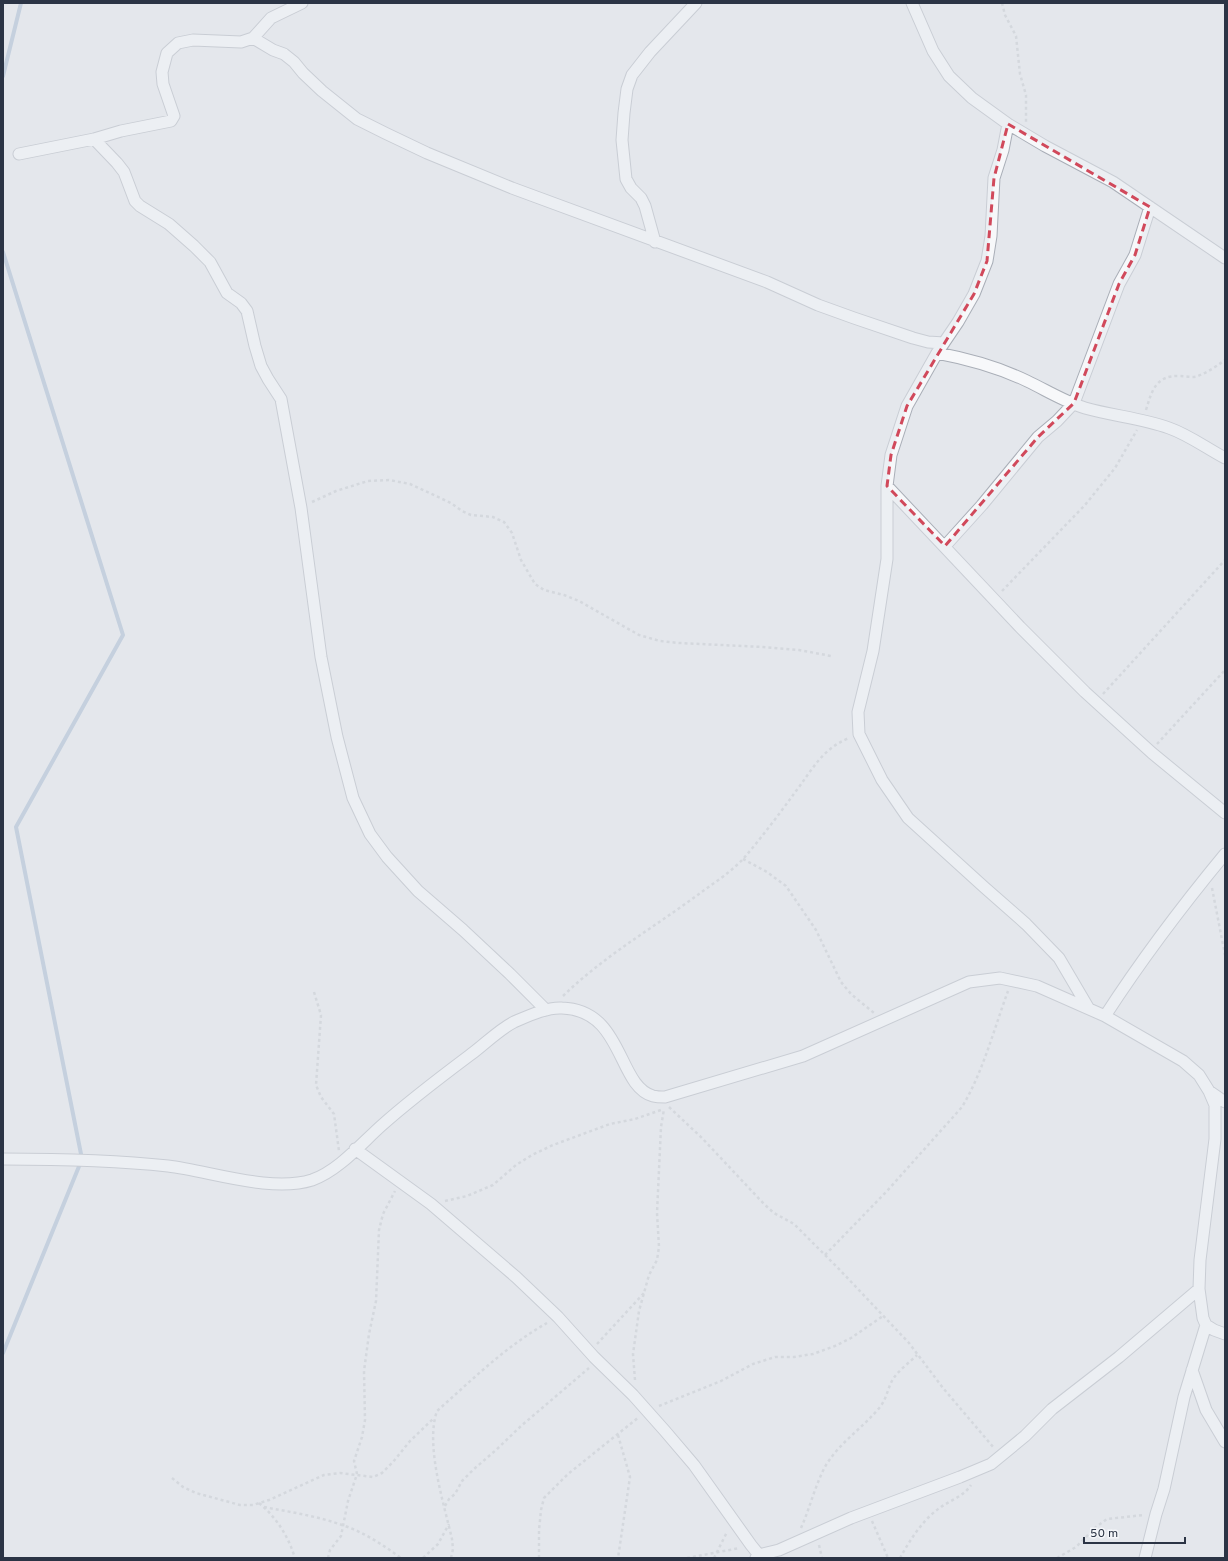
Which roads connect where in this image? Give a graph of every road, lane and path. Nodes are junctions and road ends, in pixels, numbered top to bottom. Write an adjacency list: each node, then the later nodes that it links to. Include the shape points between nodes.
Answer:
1 (302, 3): 5 (street, via 271,18)
2 (696, 3): 11 (street, via 650,52 632,75 627,89 622,140 626,180 643,202)
3 (912, 3): 6 (street, via 933,51 949,76 972,98)
4 (1002, 3): 7 (path, via 1016,36 1020,74 1026,96)
5 (253, 38): 8 (street, via 241,42 193,40 178,43 167,53 162,72 163,84 174,116 171,121); 11 (street, via 284,54 337,104 385,133 512,188)
6 (1008, 124): 7 (street); 13 (street, via 994,178 987,261 974,294)
7 (1026, 135): 10 (street, via 1113,182)
8 (94, 139): 9 (street); 20 (street, via 124,172 135,201 170,224 194,246 210,262 227,293 247,311 261,366 281,399)
9 (19, 154)
10 (1150, 207): 12 (street); 16 (street, via 1135,255 1119,284)
11 (655, 242): 13 (street, via 767,282 854,318 912,338)
12 (1225, 258)
13 (944, 342): 14 (street)
14 (937, 353): 16 (street, via 994,367); 19 (street, via 907,406 891,455)
15 (1225, 360): 17 (path, via 1199,376 1167,376 1158,382)
16 (1074, 403): 17 (street, via 1085,408); 21 (street, via 1038,437)
17 (1143, 421): 18 (street, via 1192,438); 23 (path, via 1115,468 1085,505)
18 (1225, 458)
19 (887, 486): 21 (street); 27 (street, via 887,559 873,651 858,712)
20 (300, 508): 24 (path, via 336,491 368,481 389,480 410,484 471,515 493,516 504,522 512,533 521,560 535,584 544,590 586,604 639,635 678,644 763,647); 37 (street, via 321,657 337,737 353,798 370,834 418,891)
21 (945, 546): 23 (street)
22 (1225, 560): 26 (path)
23 (995, 599): 26 (street)
24 (831, 656)
25 (1225, 670): 28 (path)
26 (1096, 702): 28 (street)
27 (859, 734): 31 (path, via 839,742 816,762); 36 (street, via 882,780 908,818 1026,924 1059,958)
28 (1150, 752): 29 (street)
29 (1225, 813)
30 (1225, 854): 32 (street)
31 (743, 859): 37 (path, via 668,917 616,951); 39 (path, via 786,886 816,930 842,982 851,994)
32 (1208, 874): 33 (path); 38 (street, via 1144,958)
33 (1225, 955)
34 (1011, 980): 36 (street, via 1037,986); 39 (street, via 1000,978 969,982); 48 (path, via 980,1071 962,1107 887,1191)
35 (314, 992): 45 (path, via 321,1016 316,1086 336,1119)
36 (1089, 1009): 38 (street)
37 (548, 1010): 39 (street, via 561,1008 583,1012 602,1024 615,1043 634,1081 653,1096 665,1097 803,1056); 43 (street, via 513,1023 408,1101)
38 (1105, 1016): 40 (street, via 1183,1061 1199,1076)
39 (884, 1021)
40 (1209, 1091): 41 (street); 49 (street, via 1215,1105 1215,1139 1200,1260)
41 (1225, 1102)
42 (664, 1108): 47 (path, via 651,1115 610,1124 554,1145 516,1165 493,1185 467,1196); 48 (path, via 667,1105 764,1204 794,1224); 50 (path, via 657,1213 659,1247)
43 (355, 1149): 45 (street); 46 (street)
44 (3, 1159): 45 (street, via 82,1159 169,1166 256,1182 291,1184 312,1180)
45 (339, 1163)
46 (399, 1181): 47 (street); 66 (path, via 379,1230 376,1301 364,1371 365,1420 354,1461)
47 (431, 1204): 52 (street)
48 (825, 1255): 51 (path)
49 (1199, 1289): 53 (street); 64 (street, via 1119,1357 1052,1409)
50 (646, 1292): 55 (path); 59 (path, via 639,1311 633,1354)
51 (883, 1316): 56 (path); 60 (path, via 835,1346 814,1354 775,1357 753,1364 721,1381)
52 (558, 1317): 55 (street); 61 (path, via 530,1332 437,1411)
53 (1206, 1325): 54 (street); 58 (street)
54 (1225, 1334)
55 (590, 1352): 57 (street)
56 (917, 1355): 64 (path); 76 (path, via 893,1379 882,1405 845,1441 826,1466)
57 (598, 1361): 60 (street); 70 (path, via 474,1468)
58 (1192, 1370): 63 (street, via 1206,1410); 72 (street)
59 (636, 1382)
60 (647, 1411): 62 (path); 73 (street, via 694,1465)
61 (434, 1418): 66 (path, via 382,1473 373,1477); 70 (path, via 435,1466)
62 (618, 1435): 85 (path, via 568,1474 544,1498 539,1530); 86 (path, via 630,1477)
63 (1225, 1442)
64 (1001, 1456): 65 (street)
65 (980, 1469): 71 (street); 90 (path, via 963,1494 930,1516)
66 (357, 1474): 68 (path, via 324,1475); 75 (path)
67 (172, 1478): 68 (path, via 183,1487 211,1498 240,1505)
68 (259, 1503): 69 (path)
69 (264, 1507): 75 (path); 80 (path, via 283,1531)
70 (445, 1507): 74 (path)
71 (867, 1512): 76 (street); 89 (path)
72 (1156, 1514): 91 (path, via 1107,1520 1076,1547); 92 (street)
73 (730, 1515): 77 (street); 78 (path, via 728,1531)
74 (449, 1524): 83 (path, via 438,1544); 84 (path, via 453,1549)
75 (343, 1525): 81 (path, via 341,1536 330,1550); 82 (path, via 369,1537)
76 (794, 1543): 79 (street)
77 (751, 1545): 78 (path); 79 (street)
78 (718, 1553): 87 (path); 88 (path)
79 (758, 1556)
80 (295, 1558)
81 (328, 1558)
82 (401, 1558)
83 (423, 1558)
84 (451, 1558)
85 (539, 1558)
86 (618, 1558)
87 (687, 1558)
88 (714, 1558)
89 (888, 1558)
90 (900, 1558)
91 (1057, 1558)
92 (1145, 1558)

